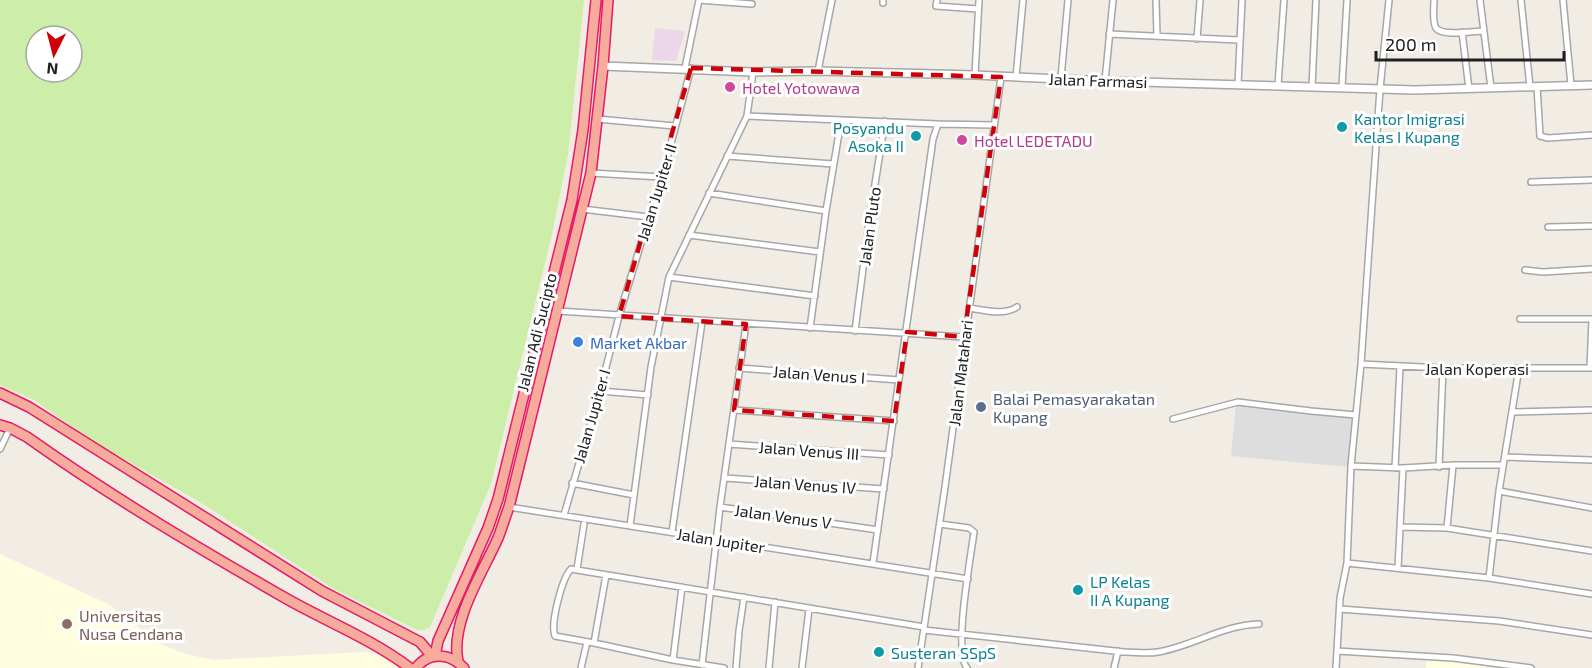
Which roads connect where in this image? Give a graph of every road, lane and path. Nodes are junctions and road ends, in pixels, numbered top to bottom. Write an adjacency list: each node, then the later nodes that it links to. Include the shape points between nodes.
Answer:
1 (596, 0): 72 (highway, Jalan Adi Sucipto, via 578,166)
2 (608, 0): 29 (highway, Jalan Adi Sucipto)
3 (699, 0): 21 (street); 30 (street, Jalan Jupiter II)
4 (832, 0): 31 (street)
5 (937, 0): 22 (street, via 936,6)
6 (979, 0): 22 (street)
7 (1023, 0): 35 (street)
8 (1068, 0): 36 (street)
9 (1113, 0): 25 (street)
10 (1156, 0): 26 (street)
11 (1200, 0): 27 (street)
12 (1242, 0): 28 (street)
13 (1284, 0): 40 (street)
14 (1316, 0): 42 (street)
15 (1347, 0): 43 (street)
16 (1389, 0): 46 (street)
17 (1434, 0): 24 (street, via 1436,28 1443,33)
18 (1480, 0): 23 (street)
19 (1521, 0): 44 (street)
20 (1563, 0): 41 (street)
21 (752, 3)
22 (978, 9): 33 (street)
23 (1483, 31): 24 (street); 45 (street)
24 (1462, 32): 47 (street)
25 (1109, 34): 26 (street); 37 (street)
26 (1157, 36): 27 (street)
27 (1197, 39): 28 (street)
28 (1239, 40): 38 (street)
29 (603, 66): 30 (street, Jalan Farmasi); 49 (highway, Jalan Adi Sucipto)
30 (688, 68): 32 (street, Jalan Farmasi); 54 (street, Jalan Jupiter II)
31 (818, 71): 32 (street, Jalan Farmasi); 33 (street, Jalan Farmasi)
32 (753, 72): 48 (street)
33 (975, 75): 34 (street, Jalan Farmasi)
34 (1001, 77): 35 (street, Jalan Farmasi); 53 (street, Jalan Matahari)
35 (1016, 77): 36 (street, Jalan Farmasi)
36 (1061, 78): 37 (street, Jalan Farmasi)
37 (1105, 81): 38 (street, Jalan Farmasi)
38 (1238, 84): 40 (street, Jalan Farmasi)
39 (1592, 84): 41 (street, Jalan Farmasi)
40 (1278, 85): 42 (street, Jalan Farmasi)
41 (1571, 85): 44 (street, Jalan Farmasi)
42 (1312, 87): 43 (street, Jalan Farmasi)
43 (1342, 87): 46 (street, Jalan Farmasi)
44 (1534, 87): 45 (street, Jalan Farmasi); 55 (street, via 1540,136)
45 (1491, 88): 47 (street, Jalan Farmasi)
46 (1380, 89): 47 (street, Jalan Farmasi); 89 (street)
47 (1469, 89)
48 (747, 116): 50 (street); 56 (street)
49 (597, 118): 54 (street); 58 (highway, Jalan Adi Sucipto)
50 (841, 121): 51 (street); 57 (street)
51 (885, 121): 52 (street); 86 (street, Jalan Pluto)
52 (938, 124): 53 (street); 87 (street)
53 (994, 125): 77 (street, Jalan Matahari)
54 (675, 126): 59 (street, Jalan Jupiter II)
55 (1592, 135)
56 (727, 156): 57 (street); 62 (street)
57 (833, 164): 64 (street)
58 (591, 174): 59 (street); 63 (highway, Jalan Adi Sucipto)
59 (661, 177): 65 (street, Jalan Jupiter II)
60 (1592, 180): 61 (street)
61 (1531, 182)
62 (709, 194): 64 (street); 68 (street)
63 (581, 208): 65 (street); 73 (highway, Jalan Adi Sucipto)
64 (826, 211): 69 (street)
65 (649, 217): 79 (street, Jalan Jupiter II)
66 (1592, 226): 67 (street)
67 (1548, 227)
68 (689, 235): 69 (street); 74 (street)
69 (820, 252): 75 (street)
70 (1592, 269): 71 (street)
71 (1525, 270)
72 (554, 274): 73 (highway); 160 (highway, Jalan Adi Sucipto, via 496,506)
73 (566, 275): 78 (highway, Jalan Adi Sucipto)
74 (669, 277): 75 (street); 80 (street)
75 (815, 296): 85 (street)
76 (1017, 307): 77 (street, via 1000,312)
77 (969, 308): 88 (street, Jalan Matahari)
78 (558, 311): 79 (street); 123 (highway, Jalan Adi Sucipto)
79 (619, 316): 80 (street); 96 (street, Jalan Jupiter I)
80 (659, 319): 83 (street); 98 (street)
81 (1520, 319): 82 (street)
82 (1592, 319): 94 (street)
83 (702, 322): 84 (street); 133 (street)
84 (746, 324): 85 (street); 91 (street)
85 (810, 328): 86 (street)
86 (855, 331): 87 (street)
87 (907, 332): 88 (street); 95 (street)
88 (964, 337): 128 (street, Jalan Matahari)
89 (1361, 364): 90 (street, Jalan Koperasi); 102 (street)
90 (1400, 367): 92 (street, Jalan Koperasi); 116 (street)
91 (739, 368): 95 (street, Jalan Venus I); 99 (street)
92 (1443, 368): 93 (street, Jalan Koperasi); 115 (street)
93 (1519, 368): 94 (street, Jalan Koperasi); 101 (street)
94 (1591, 368)
95 (899, 380): 104 (street)
96 (600, 391): 98 (street); 119 (street, Jalan Jupiter I)
97 (0, 393): 160 (highway, via 29,407 322,591 420,642)
98 (648, 395): 122 (street)
99 (734, 410): 104 (street); 107 (street)
100 (1592, 410): 101 (street)
101 (1512, 412): 110 (street)
102 (1356, 415): 103 (street, via 1238,402); 114 (street)
103 (1173, 419)
104 (894, 421): 109 (street)
105 (0, 424): 106 (highway)
106 (10, 428): 108 (street); 164 (highway, via 161,526)
107 (729, 444): 109 (street, Jalan Venus III); 118 (street)
108 (0, 449)
109 (889, 455): 120 (street)
110 (1505, 457): 111 (street); 113 (street)
111 (1592, 460)
112 (1452, 465): 113 (street); 115 (street); 131 (street)
113 (1503, 465): 121 (street)
114 (1351, 466): 116 (street); 138 (street)
115 (1439, 467): 117 (street)
116 (1395, 468): 117 (street)
117 (1403, 468): 130 (street)
118 (724, 478): 120 (street, Jalan Venus IV); 124 (street)
119 (572, 483): 122 (street); 126 (street, Jalan Jupiter I)
120 (884, 489): 132 (street)
121 (1499, 491): 125 (street); 134 (street)
122 (633, 495): 129 (street)
123 (509, 507): 126 (street, Jalan Jupiter); 162 (highway, Jalan Adi Sucipto, via 463,615 457,639)
124 (720, 507): 132 (street, Jalan Venus V); 135 (street, Jalan Venus V)
125 (1592, 507)
126 (564, 515): 129 (street, Jalan Jupiter)
127 (584, 524): 140 (street)
128 (940, 524): 141 (street, Jalan Matahari); 144 (street, via 973,530)
129 (630, 526): 133 (street, Jalan Jupiter)
130 (1401, 527): 131 (street); 139 (street)
131 (1447, 528): 134 (street)
132 (878, 530): 137 (street)
133 (672, 532): 135 (street, Jalan Jupiter)
134 (1493, 535): 136 (street); 143 (street)
135 (717, 539): 137 (street, Jalan Jupiter); 146 (street, Jalan Venus V)
136 (1592, 551)
137 (873, 563): 141 (street, Jalan Jupiter)
138 (1347, 563): 139 (street); 151 (street)
139 (1398, 568): 143 (street)
140 (577, 569): 142 (street); 156 (street, via 571,568 566,574 553,634)
141 (933, 572): 144 (street, Jalan Jupiter); 153 (street, Jalan Matahari)
142 (606, 574): 145 (street); 157 (street)
143 (1489, 578): 147 (street)
144 (968, 579): 154 (street)
145 (682, 587): 146 (street); 161 (street)
146 (710, 592): 148 (street); 163 (street, Jalan Venus V)
147 (1592, 594)
148 (744, 597): 149 (street); 168 (street)
149 (775, 602): 150 (street); 169 (street)
150 (809, 609): 153 (street); 170 (street)
151 (1340, 609): 155 (street, via 1499,621); 159 (street)
152 (1259, 624): 158 (street, via 1233,627 1157,652)
153 (924, 628): 154 (street); 171 (street, Jalan Matahari)
154 (961, 635): 158 (street); 172 (street)
155 (1592, 635)
156 (587, 642): 157 (street); 166 (street)
157 (594, 643): 161 (street)
158 (1118, 651): 173 (street)
159 (1337, 651): 174 (street); 175 (street, via 1453,658)
160 (434, 656): 162 (highway); 165 (highway)
161 (673, 660): 163 (street)
162 (461, 665)
163 (702, 665): 167 (street)
164 (410, 668)
165 (416, 668)
166 (581, 668)
167 (724, 668)
168 (736, 668)
169 (769, 668)
170 (802, 668)
171 (918, 668)
172 (967, 668)
173 (1114, 668)
174 (1336, 668)
175 (1531, 668)

